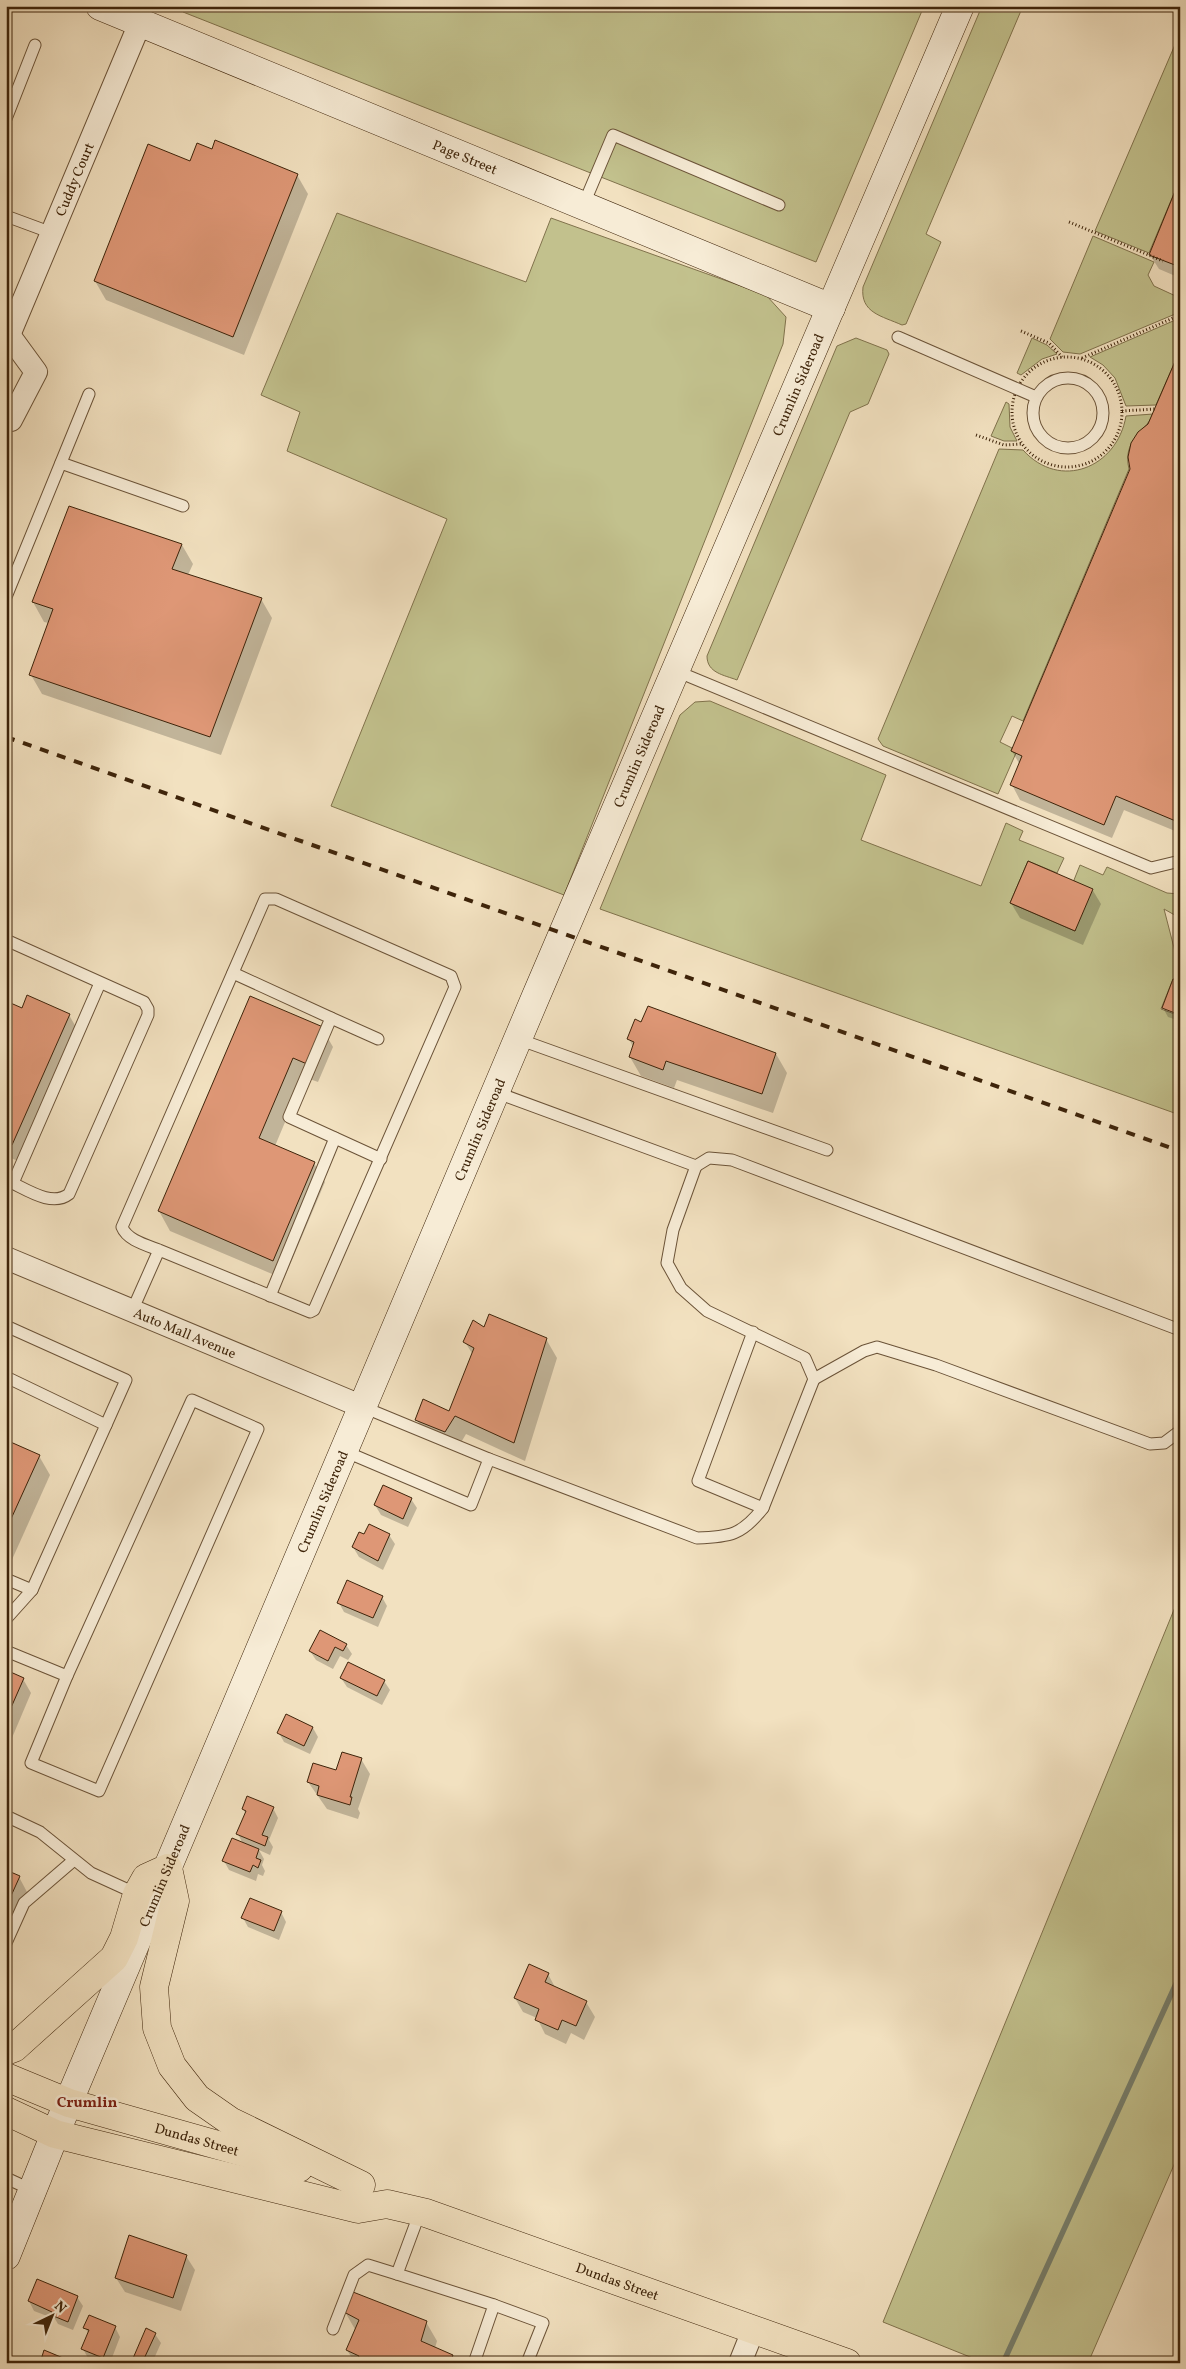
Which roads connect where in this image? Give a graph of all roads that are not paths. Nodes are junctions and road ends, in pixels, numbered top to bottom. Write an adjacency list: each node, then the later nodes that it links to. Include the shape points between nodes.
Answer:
1 (100, 6): 3 (street, Page Street)
2 (960, 6): 10 (street, Crumlin Sideroad)
3 (143, 14): 7 (street, Page Street); 9 (street, Cuddy Court)
4 (35, 46): 5 (lane)
5 (6, 118)
6 (779, 205): 7 (lane, via 613,134)
7 (583, 206): 10 (street, Page Street)
8 (6, 216): 9 (lane)
9 (52, 233): 11 (street, Cuddy Court)
10 (831, 308): 19 (street, Crumlin Sideroad)
11 (8, 335): 15 (street, Cuddy Court, via 36,372 11,420)
12 (898, 337): 14 (lane)
13 (90, 394): 16 (lane)
14 (1036, 397): 14 (lane, via 1033,414 1037,430 1053,445 1075,448 1086,444 1101,428 1103,404 1089,384 1065,378 1054,381)
15 (6, 421)
16 (62, 463): 17 (lane); 18 (lane)
17 (184, 506)
18 (6, 597)
19 (676, 671): 20 (lane, via 1151,868); 26 (street, Crumlin Sideroad)
20 (1180, 861)
21 (6, 940): 23 (lane)
22 (233, 973): 24 (lane); 30 (lane, via 265,899 270,898 452,976 455,987); 33 (lane, via 122,1227 124,1234)
23 (100, 983): 32 (lane); 32 (lane, via 144,1002 148,1015 68,1194 53,1200)
24 (331, 1018): 25 (lane); 28 (lane, via 290,1117)
25 (378, 1039)
26 (518, 1039): 27 (street, Crumlin Sideroad); 29 (lane)
27 (495, 1092): 31 (lane); 42 (street, Crumlin Sideroad)
28 (335, 1138): 30 (lane); 35 (lane)
29 (827, 1150)
30 (381, 1159): 35 (lane, via 314,1310 310,1312)
31 (696, 1166): 38 (lane, via 709,1158 732,1160); 39 (lane, via 673,1230 666,1263 681,1288 707,1311)
32 (10, 1182)
33 (159, 1250): 35 (lane); 36 (lane)
34 (8, 1264): 36 (street, Auto Mall Avenue)
35 (270, 1296)
36 (132, 1311): 42 (street, Auto Mall Avenue)
37 (6, 1326): 43 (lane, via 126,1380)
38 (1180, 1330)
39 (753, 1332): 41 (lane, via 805,1358); 47 (lane, via 698,1481)
40 (6, 1377): 43 (lane)
41 (814, 1378): 44 (lane, via 877,1347 936,1365 1150,1444 1164,1443); 47 (lane)
42 (363, 1407): 45 (street, Crumlin Sideroad); 46 (lane)
43 (106, 1425): 49 (lane)
44 (1180, 1431)
45 (344, 1451): 46 (lane, via 471,1505); 55 (street, Crumlin Sideroad)
46 (489, 1459): 47 (lane, via 697,1538 724,1537 750,1525)
47 (762, 1508)
48 (6, 1578): 49 (lane)
49 (32, 1590): 50 (lane)
50 (6, 1619)
51 (6, 1651): 52 (lane)
52 (67, 1676): 52 (lane, via 30,1763 99,1792 258,1429 192,1400)
53 (6, 1816): 54 (lane, via 40,1832)
54 (74, 1860): 56 (lane, via 90,1873); 57 (lane, via 24,1903)
55 (168, 1868): 56 (main road, via 146,1878); 60 (street, Crumlin Sideroad); 64 (main road, via 175,1901 154,1987 157,2028 172,2066 197,2098 230,2121)
56 (137, 1894): 58 (main road, via 124,1938 114,1958 14,2048)
57 (6, 1943)
58 (6, 2051)
59 (6, 2077): 60 (main road, Dundas Street)
60 (68, 2103): 62 (street, Crumlin Sideroad); 64 (main road, Dundas Street)
61 (6, 2111): 62 (main road, Dundas Street)
62 (56, 2134): 65 (street, Crumlin Sideroad); 66 (main road, Dundas Street, via 358,2209)
63 (6, 2178): 65 (lane)
64 (361, 2185): 66 (main road, Dundas Street)
65 (33, 2190): 68 (street, Crumlin Sideroad)
66 (387, 2204): 67 (main road, Dundas Street)
67 (420, 2212): 69 (lane); 71 (main road, Dundas Street)
68 (6, 2256)
69 (397, 2274): 70 (lane); 72 (lane, via 368,2265 354,2275)
70 (494, 2305): 73 (lane); 74 (lane, via 543,2323)
71 (754, 2328): 75 (street); 76 (main road, Dundas Street)
72 (334, 2329)
73 (474, 2359)
74 (528, 2363)
75 (740, 2363)
76 (846, 2363)

